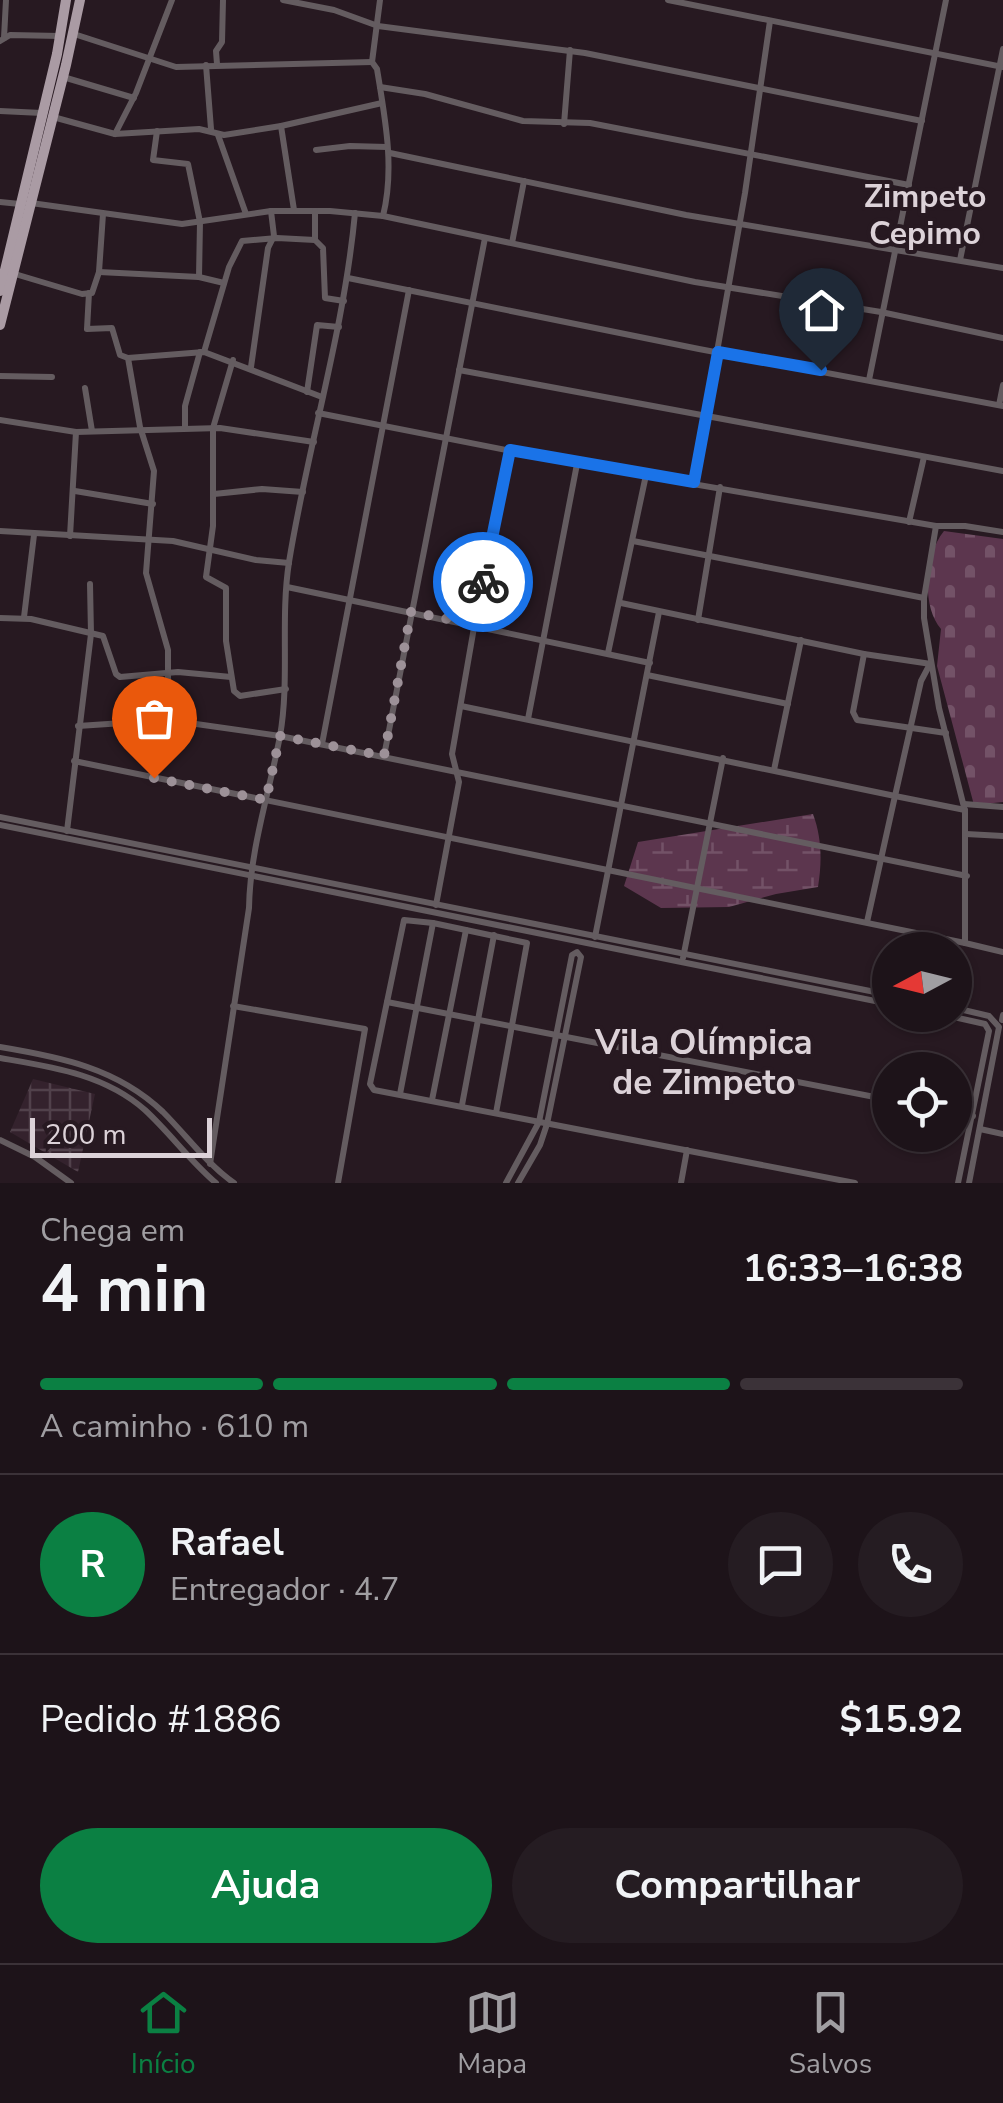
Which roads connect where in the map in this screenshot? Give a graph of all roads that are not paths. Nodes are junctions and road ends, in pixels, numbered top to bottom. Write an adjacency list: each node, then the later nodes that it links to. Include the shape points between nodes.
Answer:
1 (6, 0): 15 (street)
2 (66, 0): 14 (main road)
3 (80, 0): 13 (main road)
4 (172, 0): 19 (street)
5 (223, 0): 22 (street)
6 (283, 0): 10 (street)
7 (380, 0): 12 (street)
8 (668, 0): 11 (street)
9 (946, 0): 18 (street)
10 (309, 3): 12 (street)
11 (770, 20): 18 (street); 26 (street)
12 (378, 26): 17 (street); 20 (street)
13 (73, 34): 19 (street); 24 (main road)
14 (60, 36): 15 (street); 30 (main road)
15 (2, 40)
16 (1003, 49): 23 (street)
17 (570, 50): 26 (street); 32 (street)
18 (936, 54): 23 (street); 31 (street)
19 (150, 60): 21 (street, via 176,67); 27 (street)
20 (372, 62): 22 (street); 25 (street)
21 (206, 64): 22 (street); 35 (street)
22 (217, 64)
23 (1001, 66): 58 (street)
24 (63, 77): 27 (street); 30 (main road)
25 (380, 87): 28 (street); 32 (street)
26 (758, 88): 31 (street); 39 (street)
27 (134, 98): 36 (street)
28 (382, 103): 33 (street); 38 (street)
29 (0, 111): 30 (street)
30 (48, 115): 36 (street); 43 (main road)
31 (922, 122): 41 (street)
32 (564, 124): 39 (street)
33 (281, 126): 35 (street); 45 (street)
34 (157, 132): 35 (street); 36 (street); 51 (street, via 153,160 188,164)
35 (214, 132): 49 (street)
36 (115, 134)
37 (316, 150): 38 (street)
38 (388, 150): 40 (street); 50 (street)
39 (750, 153): 41 (street); 52 (street)
40 (524, 182): 52 (street); 56 (street)
41 (909, 186): 57 (street)
42 (0, 202): 43 (street)
43 (25, 204): 48 (street); 60 (main road)
44 (271, 210): 45 (street); 49 (street); 54 (street)
45 (294, 210): 46 (street)
46 (315, 210): 47 (street); 55 (street)
47 (356, 212): 50 (street); 63 (street)
48 (103, 214): 51 (street); 61 (street)
49 (246, 214): 51 (street)
50 (383, 216): 53 (street)
51 (200, 222): 62 (street)
52 (740, 222): 57 (street); 65 (street)
53 (485, 238): 56 (street); 70 (street)
54 (273, 240): 55 (street); 64 (street, via 240,243); 79 (street)
55 (315, 240): 69 (street, via 323,248 325,298)
56 (512, 243): 65 (street)
57 (896, 250): 58 (street); 71 (street)
58 (960, 260): 59 (street)
59 (1003, 268)
60 (6, 271): 67 (main road); 68 (street); 72 (main road)
61 (99, 272): 62 (street); 68 (street)
62 (199, 276): 64 (street)
63 (348, 278): 66 (street); 69 (street)
64 (224, 283): 75 (street)
65 (729, 285): 71 (street); 76 (street)
66 (410, 290): 70 (street); 93 (street)
67 (0, 291)
68 (89, 293): 77 (street, via 87,329 112,328 120,355)
69 (344, 301): 73 (street)
70 (473, 304): 76 (street); 80 (street)
71 (881, 312): 74 (street); 83 (street)
72 (0, 325)
73 (339, 327): 86 (street, via 317,325); 87 (street)
74 (1003, 338)
75 (202, 352): 77 (street); 78 (street); 92 (street)
76 (718, 352): 83 (street); 90 (street)
77 (128, 358): 95 (street)
78 (233, 360): 79 (street); 94 (street)
79 (251, 368): 86 (street)
80 (459, 370): 90 (street); 98 (street)
81 (0, 376): 82 (street)
82 (52, 377)
83 (869, 380): 88 (street)
84 (1003, 384): 88 (street)
85 (85, 388): 96 (street)
86 (307, 392): 87 (street)
87 (322, 397): 89 (street)
88 (1001, 405)
89 (318, 413): 93 (street); 99 (street)
90 (708, 417): 101 (street); 105 (street)
91 (0, 420): 97 (street)
92 (185, 427): 94 (street); 95 (street)
93 (383, 427): 98 (street); 124 (street)
94 (213, 428): 99 (street); 109 (street)
95 (142, 430): 96 (street); 110 (street, via 154,471)
96 (92, 431): 97 (street)
97 (76, 432): 107 (street)
98 (446, 437): 100 (street); 127 (street)
99 (314, 442): 108 (street)
100 (510, 450): 102 (street); 132 (street)
101 (924, 457): 103 (street); 111 (street)
102 (577, 464): 104 (street); 135 (street)
103 (1003, 472)
104 (646, 476): 105 (street); 118 (street)
105 (694, 482): 106 (street)
106 (720, 487): 111 (street); 120 (street)
107 (74, 491): 110 (street); 116 (street)
108 (303, 492): 109 (street); 121 (street)
109 (214, 494): 119 (street)
110 (153, 504): 117 (street)
111 (909, 522): 112 (street)
112 (936, 526): 114 (street); 125 (street)
113 (0, 532): 115 (street)
114 (1003, 532)
115 (34, 535): 116 (street); 130 (street)
116 (70, 536): 117 (street)
117 (148, 539): 119 (street); 140 (street, via 146,573)
118 (633, 541): 120 (street); 126 (street)
119 (212, 548): 121 (street); 142 (street, via 206,577 226,588)
120 (711, 556): 125 (street); 131 (street)
121 (289, 563): 123 (street)
122 (90, 584): 133 (street)
123 (287, 587): 124 (street); 143 (street)
124 (349, 598): 127 (street); 153 (street)
125 (924, 598): 139 (street)
126 (621, 603): 128 (street); 136 (street)
127 (411, 612): 132 (street); 154 (street)
128 (659, 612): 131 (street); 138 (street)
129 (0, 618): 130 (street)
130 (24, 618): 133 (street)
131 (698, 620): 134 (street)
132 (474, 624): 135 (street); 145 (street)
133 (92, 634): 140 (street, via 105,638 118,676); 148 (street)
134 (801, 640): 137 (street); 144 (street)
135 (542, 641): 136 (street); 146 (street)
136 (608, 654): 138 (street)
137 (864, 654): 139 (street); 149 (street, via 854,716)
138 (650, 663): 141 (street)
139 (931, 664): 149 (street); 150 (street)
140 (170, 672): 142 (street); 147 (street)
141 (647, 675): 144 (street); 152 (street)
142 (231, 678): 143 (street, via 240,696)
143 (286, 689): 151 (street)
144 (788, 704): 157 (street)
145 (460, 706): 146 (street); 158 (street, via 452,754)
146 (528, 719): 152 (street)
147 (168, 720): 148 (street); 151 (street)
148 (78, 726): 156 (street)
149 (909, 729): 150 (street); 159 (street)
150 (946, 733): 162 (street)
151 (280, 736): 153 (street); 160 (street)
152 (633, 741): 155 (street); 161 (street)
153 (322, 744): 154 (street)
154 (384, 756): 158 (street)
155 (723, 758): 157 (street); 165 (street)
156 (74, 761): 160 (street); 167 (street)
157 (774, 770): 159 (street)
158 (458, 773): 161 (street); 170 (street)
159 (895, 796): 162 (street); 171 (street)
160 (266, 800): 170 (street); 173 (street)
161 (620, 805): 165 (street); 172 (street)
162 (965, 807): 163 (street); 168 (street)
163 (1003, 808)
164 (0, 817): 167 (street)
165 (710, 824): 171 (street); 175 (street)
166 (0, 826): 173 (street)
167 (67, 831): 173 (street)
168 (966, 834): 169 (street); 174 (street)
169 (1003, 836)
170 (450, 837): 172 (street); 176 (street)
171 (883, 857): 174 (street); 178 (street)
172 (608, 869): 175 (street); 183 (street)
173 (251, 872): 176 (street); 186 (street); 190 (street)
174 (966, 876): 181 (street)
175 (699, 888): 178 (street); 186 (street)
176 (436, 905): 183 (street)
177 (434, 922): 179 (street); 189 (street, via 404,920); 191 (street)
178 (867, 922): 180 (street)
179 (466, 930): 182 (street); 193 (street)
180 (916, 932)
181 (965, 932)
182 (494, 935): 195 (street); 197 (street, via 528,946)
183 (595, 938): 186 (street)
184 (972, 944): 185 (street)
185 (1003, 952)
186 (683, 959): 187 (street); 188 (street)
187 (872, 992)
188 (872, 1000)
189 (387, 1002): 191 (street); 202 (street, via 370,1084)
190 (233, 1006): 215 (street); 219 (street, via 366,1029)
191 (416, 1008): 193 (street); 202 (street)
192 (972, 1012): 194 (street)
193 (451, 1015): 195 (street); 204 (street)
194 (1001, 1019): 198 (street); 208 (street)
195 (478, 1020): 197 (street); 205 (street)
196 (972, 1021): 198 (street)
197 (513, 1027): 199 (street); 206 (street)
198 (988, 1027): 207 (street)
199 (562, 1036): 199 (street, via 572,955 577,952 581,957); 203 (street); 209 (street)
200 (0, 1047): 215 (street, via 120,1079 166,1115)
201 (0, 1058): 217 (street, via 68,1070 110,1086 144,1110)
202 (400, 1094): 204 (street)
203 (872, 1096)
204 (432, 1100): 205 (street)
205 (462, 1105): 206 (street)
206 (496, 1113): 209 (street)
207 (972, 1116): 208 (street)
208 (982, 1118): 210 (street)
209 (543, 1123): 213 (street); 220 (street); 221 (street)
210 (980, 1129): 211 (street); 225 (street)
211 (1003, 1134)
212 (0, 1140): 216 (street)
213 (687, 1150): 222 (street); 223 (street)
214 (964, 1152): 224 (street)
215 (210, 1164): 218 (street)
216 (71, 1183)
217 (216, 1183)
218 (234, 1183)
219 (338, 1183)
220 (506, 1183)
221 (518, 1183)
222 (681, 1183)
223 (855, 1183)
224 (958, 1183)
225 (969, 1183)

